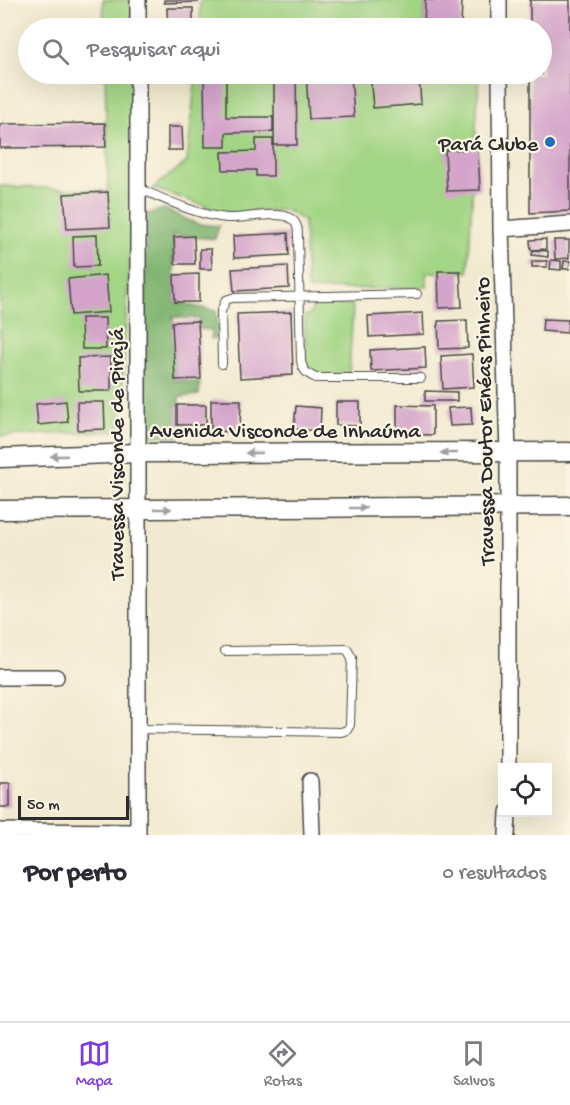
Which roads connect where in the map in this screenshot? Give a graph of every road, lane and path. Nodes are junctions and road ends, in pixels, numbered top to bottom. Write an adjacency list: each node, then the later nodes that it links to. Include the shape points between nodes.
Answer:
1 (138, 0): 3 (street)
2 (499, 0): 4 (street)
3 (138, 18)
4 (499, 18)
5 (138, 84): 7 (street, Travessa Visconde de Pirajá)
6 (500, 84): 9 (street, Travessa Doutor Enéas Pinheiro)
7 (138, 188): 11 (lane, via 180,206 221,217 291,218 298,226); 15 (street, Travessa Visconde de Pirajá)
8 (570, 224): 9 (street)
9 (501, 229): 16 (street, Travessa Doutor Enéas Pinheiro)
10 (417, 294): 11 (lane)
11 (299, 298): 12 (lane, via 226,300 221,310); 13 (lane, via 301,361 308,375)
12 (222, 364)
13 (421, 378)
14 (570, 452): 16 (street, Avenida Visconde de Inhaúma)
15 (138, 453): 16 (street, Avenida Visconde de Inhaúma, one-way to 15); 17 (street, Avenida Visconde de Inhaúma, one-way to 17); 20 (street, Travessa Visconde de Pirajá)
16 (508, 453): 18 (street, Travessa Doutor Enéas Pinheiro)
17 (0, 458)
18 (508, 506): 19 (street); 20 (street, one-way to 18); 26 (street, Travessa Doutor Enéas Pinheiro)
19 (570, 506)
20 (137, 509): 21 (street); 25 (street, Travessa Visconde de Pirajá)
21 (0, 510)
22 (225, 651): 25 (lane, via 347,649 352,658 347,730)
23 (0, 677): 24 (street)
24 (56, 677)
25 (137, 729): 30 (street, Travessa Visconde de Pirajá)
26 (508, 763)
27 (310, 781): 31 (street)
28 (507, 817): 32 (street)
29 (0, 831): 30 (street)
30 (138, 833)
31 (312, 835)
32 (507, 835)

